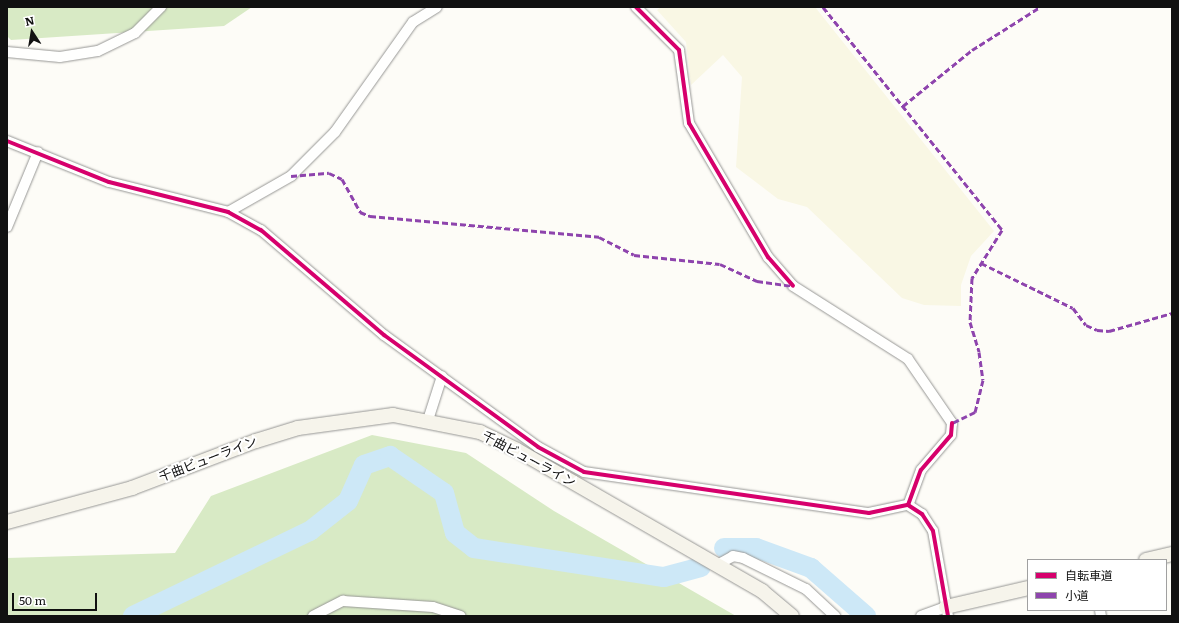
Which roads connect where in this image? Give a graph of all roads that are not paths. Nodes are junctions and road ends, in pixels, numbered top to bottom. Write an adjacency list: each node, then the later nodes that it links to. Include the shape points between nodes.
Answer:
1 (161, 7): 4 (street, via 135,33 98,51 60,57)
2 (437, 7): 7 (street, via 413,22 335,132 290,176)
3 (642, 9): 11 (street, via 679,50 689,123 768,257 793,286 908,359 952,423 951,434 920,470)
4 (7, 52)
5 (7, 141): 6 (street)
6 (38, 152): 7 (street, via 109,182); 8 (street)
7 (228, 212): 9 (street, via 261,230 354,313)
8 (7, 228)
9 (442, 376): 10 (street); 11 (street, via 538,447 584,472 869,513)
10 (428, 420): 12 (street, 千曲ビューライン, via 393,415 298,428 256,441 132,488); 15 (street, 千曲ビューライン, via 480,432)
11 (908, 505): 17 (street, via 922,514 933,532)
12 (7, 522)
13 (1172, 554): 14 (street)
14 (1150, 559)
15 (717, 565): 20 (street, 千曲ビューライン, via 762,591); 21 (street, via 733,556 743,558 806,589)
16 (1027, 588): 17 (street)
17 (947, 612): 22 (street)
18 (313, 616): 19 (street, via 343,601 433,607)
19 (461, 616)
20 (792, 616)
21 (835, 616)
22 (921, 616)

